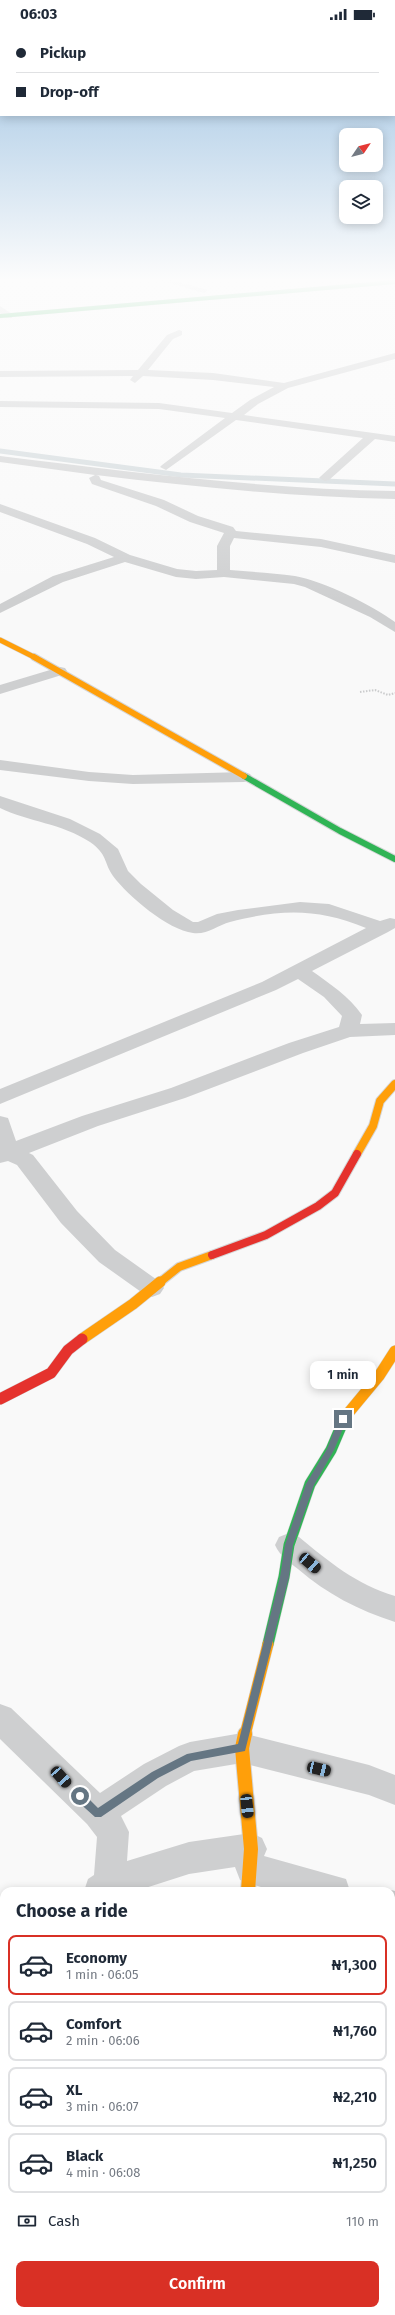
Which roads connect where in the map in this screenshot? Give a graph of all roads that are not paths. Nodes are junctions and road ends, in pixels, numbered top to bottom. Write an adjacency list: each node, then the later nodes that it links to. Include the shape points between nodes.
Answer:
1 (130, 387): 4 (street)
2 (283, 387): 7 (street)
3 (34, 393): 6 (street)
4 (123, 398): 6 (street); 7 (street, via 159,406)
5 (0, 404): 6 (street)
6 (38, 404)
7 (235, 416): 9 (street); 12 (street)
8 (395, 429): 9 (street)
9 (376, 435): 10 (street); 15 (street)
10 (395, 439)
11 (6, 459): 13 (street); 14 (street)
12 (166, 467)
13 (0, 468)
14 (96, 471): 16 (street, via 196,484 338,494); 18 (street, via 96,482 160,503 194,519 227,529)
15 (325, 478)
16 (395, 495)
17 (0, 508): 19 (street, via 91,541)
18 (231, 534): 20 (street, via 322,543); 21 (street, via 222,545 225,555)
19 (126, 558): 21 (street, via 176,573); 22 (street, via 58,579)
20 (395, 559)
21 (224, 573): 23 (street, via 295,580 310,584 375,614)
22 (0, 609)
23 (395, 628)
24 (0, 640): 25 (street)
25 (60, 671): 26 (street); 28 (street)
26 (0, 690)
27 (0, 765): 28 (street, via 67,774 169,780)
28 (244, 777): 30 (street)
29 (3, 807): 31 (street, via 35,813 76,827 110,850 121,874 147,899 173,919 193,928 207,927 226,917 313,907)
30 (395, 859)
31 (388, 924): 32 (street)
32 (299, 971): 34 (street, via 331,993 352,1015); 36 (street, via 269,986)
33 (395, 1029): 34 (street)
34 (348, 1031): 38 (street, via 296,1048 178,1094 90,1121)
35 (395, 1084): 39 (street, via 380,1101 373,1126 334,1193 318,1206 266,1235 179,1267)
36 (0, 1097)
37 (0, 1122): 38 (street)
38 (5, 1154): 39 (street, via 25,1160 70,1217 108,1256)
39 (152, 1288): 41 (street, via 68,1350 51,1373)
40 (395, 1351): 42 (street, via 343,1419 331,1450 310,1484)
41 (0, 1399)
42 (289, 1545): 43 (street, via 330,1581 373,1603); 45 (street, via 284,1577)
43 (395, 1609)
44 (0, 1718): 47 (street)
45 (242, 1748): 46 (street, via 369,1780); 47 (street, via 190,1757 155,1775); 48 (street)
46 (395, 1790)
47 (98, 1813): 49 (street, via 113,1832)
48 (250, 1870): 49 (street, via 189,1858); 50 (street)
49 (105, 1887)
50 (318, 1887)

